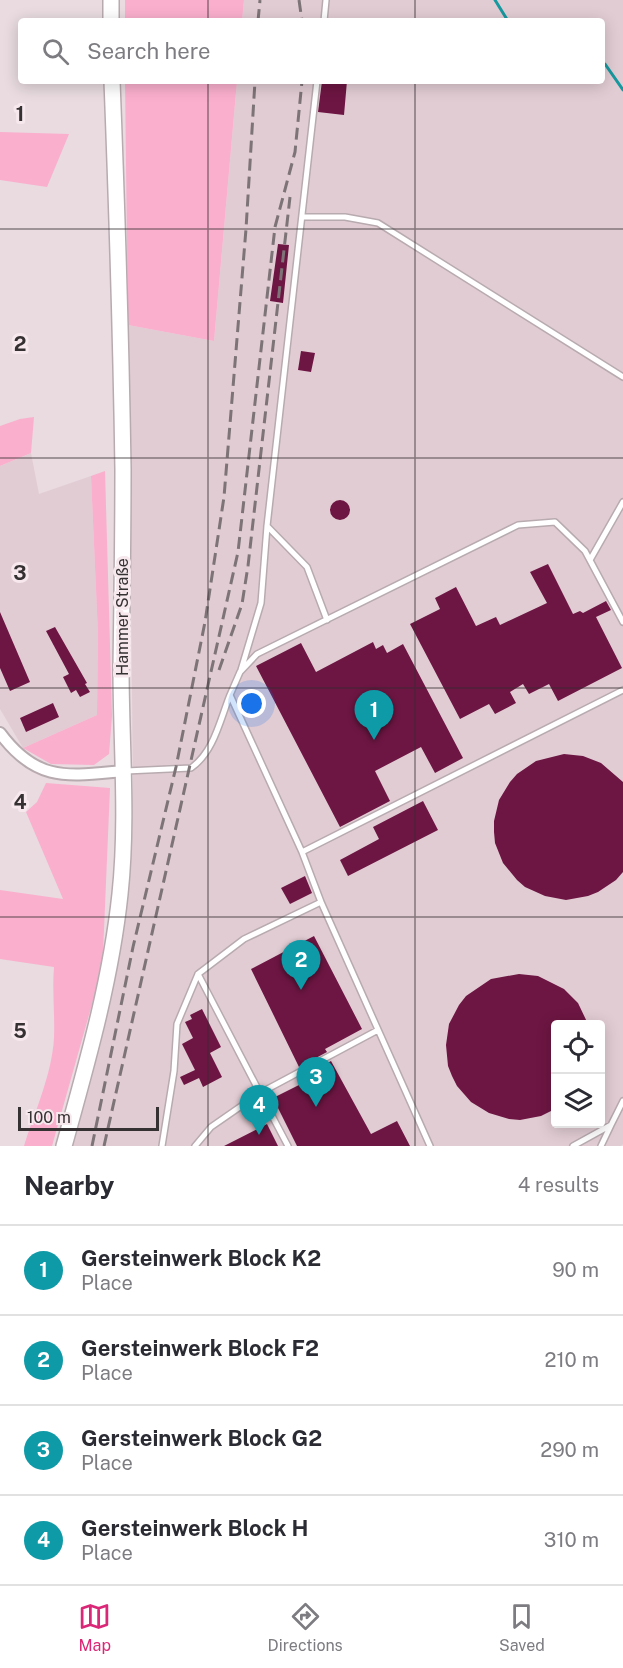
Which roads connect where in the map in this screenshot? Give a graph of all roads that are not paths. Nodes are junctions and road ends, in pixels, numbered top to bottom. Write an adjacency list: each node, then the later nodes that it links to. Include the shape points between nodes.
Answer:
1 (111, 0): 3 (main road)
2 (326, 0): 4 (lane)
3 (111, 18)
4 (324, 18)
5 (112, 84): 18 (main road, Hammer Straße, via 123,470)
6 (317, 84): 7 (lane)
7 (302, 217): 8 (lane, via 345,217 378,223); 10 (lane)
8 (623, 377)
9 (623, 502): 11 (lane)
10 (267, 526): 12 (lane, via 307,567); 14 (lane, via 261,603)
11 (590, 560): 12 (lane, via 585,550 555,522 518,525); 13 (lane)
12 (327, 620): 14 (lane, via 257,654)
13 (623, 622)
14 (240, 672): 16 (lane)
15 (623, 690): 19 (lane)
16 (230, 694): 18 (lane, via 208,753 194,766); 19 (lane)
17 (0, 734): 18 (street, via 21,759 44,771)
18 (124, 771): 26 (main road, Hammer Straße, via 124,842 109,972)
19 (302, 852): 20 (lane)
20 (321, 902): 21 (lane, via 244,939); 22 (lane)
21 (198, 974): 23 (lane); 27 (lane, via 177,1024)
22 (378, 1030): 23 (lane); 30 (lane)
23 (260, 1094): 28 (lane, via 211,1127); 29 (lane)
24 (623, 1101): 25 (lane)
25 (611, 1125): 31 (lane); 32 (lane)
26 (64, 1146)
27 (162, 1146)
28 (195, 1146)
29 (288, 1146)
30 (430, 1146)
31 (573, 1146)
32 (601, 1146)

